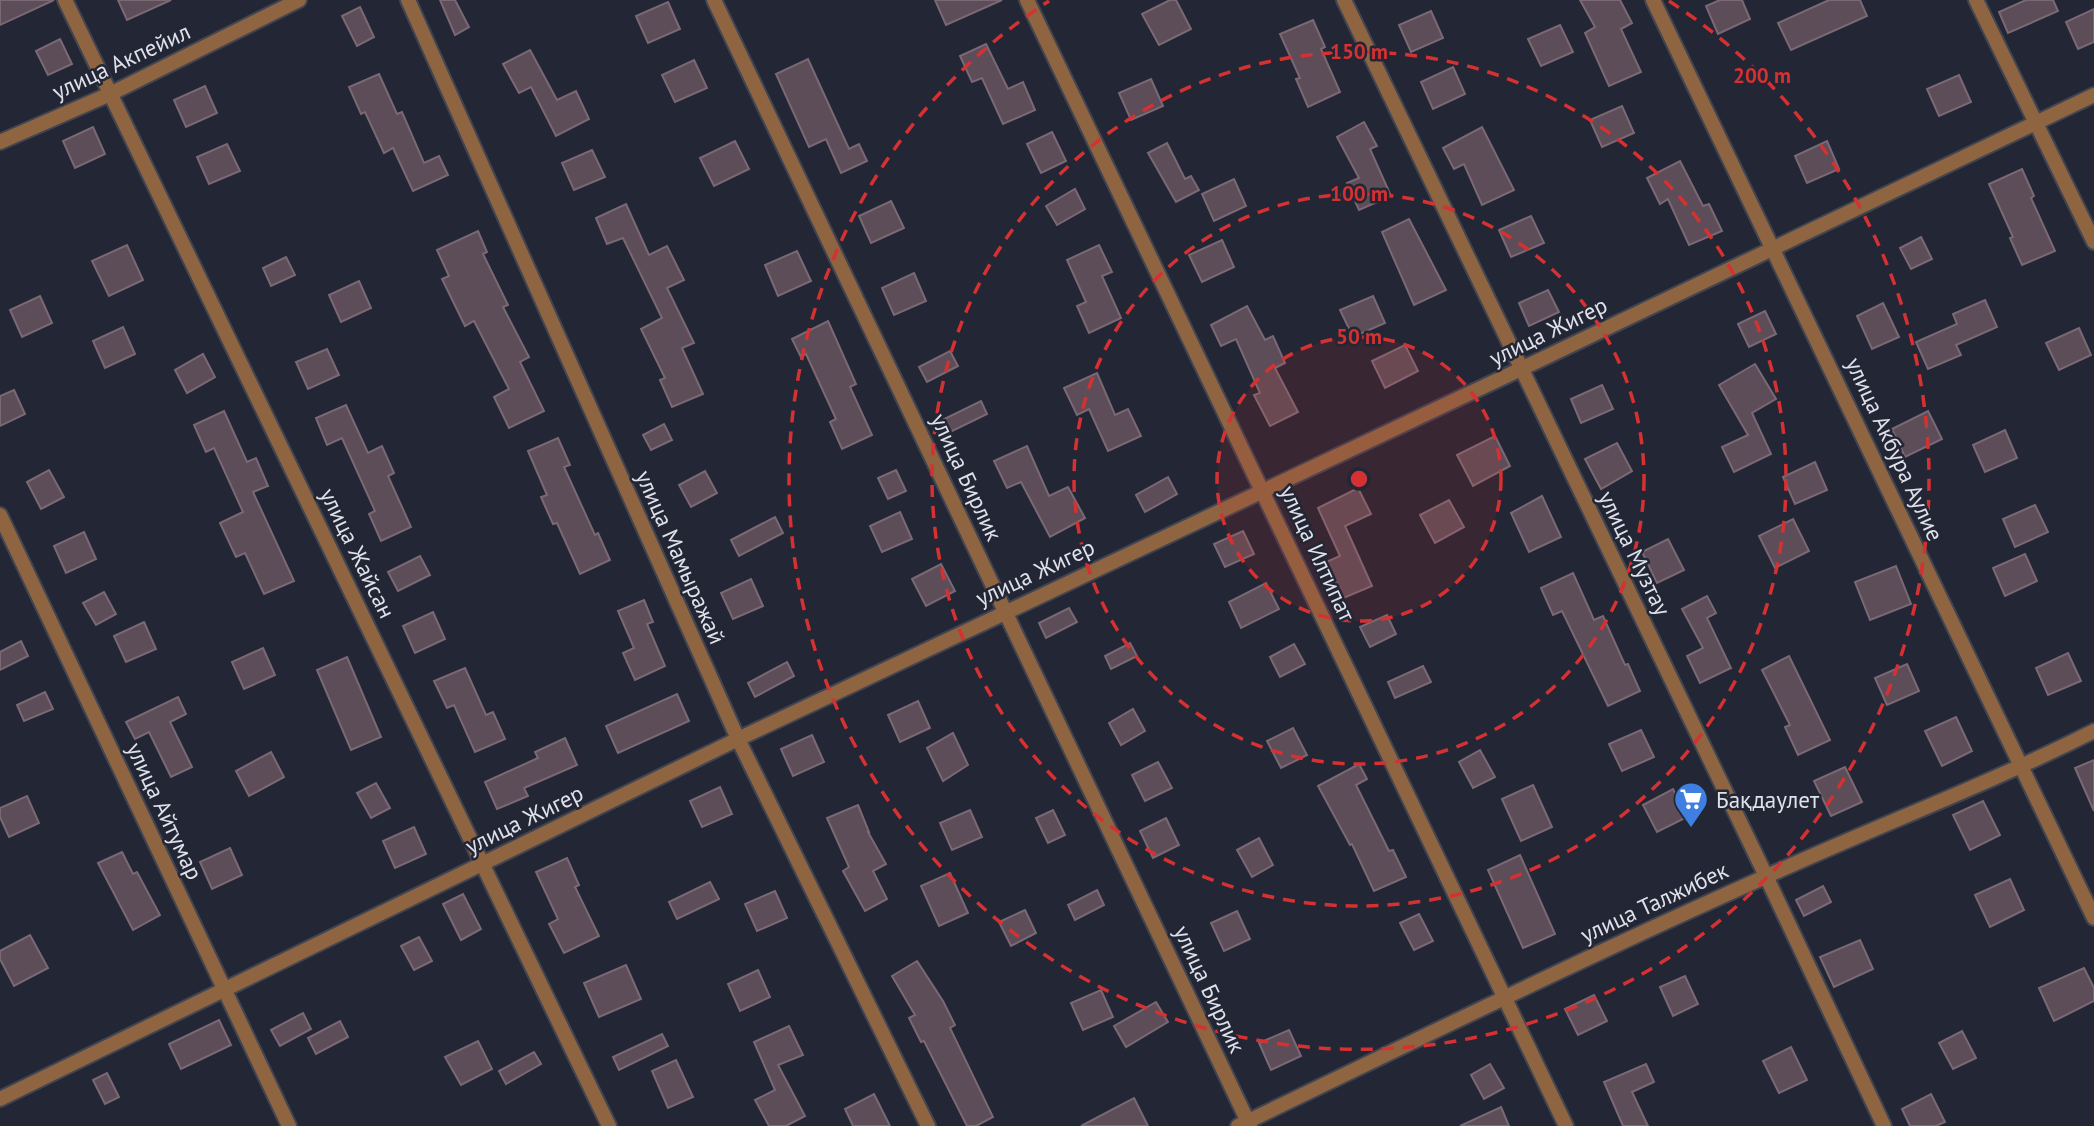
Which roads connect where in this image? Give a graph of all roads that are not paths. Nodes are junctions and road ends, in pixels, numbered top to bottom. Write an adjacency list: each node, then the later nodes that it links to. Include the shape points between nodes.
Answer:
1 (65, 0): 9 (street, улица Жайсан)
2 (299, 0): 9 (street, улица Акпейил)
3 (408, 0): 20 (street, улица Мамыражай)
4 (714, 0): 18 (street, улица Бирлик)
5 (1027, 0): 16 (street, улица Илтипат)
6 (1344, 0): 15 (street, улица Музтау)
7 (1653, 0): 14 (street, улица Акбура Аулие)
8 (1976, 0): 11 (street)
9 (110, 94): 12 (street, улица Акпейил); 22 (street, улица Жайсан)
10 (2094, 95): 11 (street, улица Жигер)
11 (2035, 123): 13 (street); 14 (street, улица Жигер)
12 (0, 142)
13 (2094, 242)
14 (1773, 247): 15 (street, улица Жигер); 21 (street, улица Акбура Аулие)
15 (1521, 369): 16 (street, улица Жигер); 23 (street, улица Музтау)
16 (1264, 491): 18 (street, улица Жигер); 26 (street, улица Илтипат)
17 (0, 515): 25 (street, улица Айтумар)
18 (1005, 611): 20 (street, улица Жигер); 28 (street, улица Бирлик)
19 (2094, 731): 21 (street, улица Талжибек)
20 (738, 739): 22 (street, улица Жигер); 31 (street, улица Мамыражай)
21 (2021, 768): 23 (street, улица Талжибек); 24 (street, улица Акбура Аулие)
22 (483, 864): 25 (street, улица Жигер); 30 (street, улица Жайсан)
23 (1766, 876): 26 (street, улица Талжибек); 33 (street, улица Музтау)
24 (2094, 918)
25 (223, 989): 27 (street, улица Жигер); 29 (street, улица Айтумар)
26 (1504, 996): 28 (street, улица Талжибек); 32 (street, улица Илтипат)
27 (0, 1099)
28 (1245, 1124)
29 (289, 1126)
30 (609, 1126)
31 (928, 1126)
32 (1566, 1126)
33 (1884, 1126)

